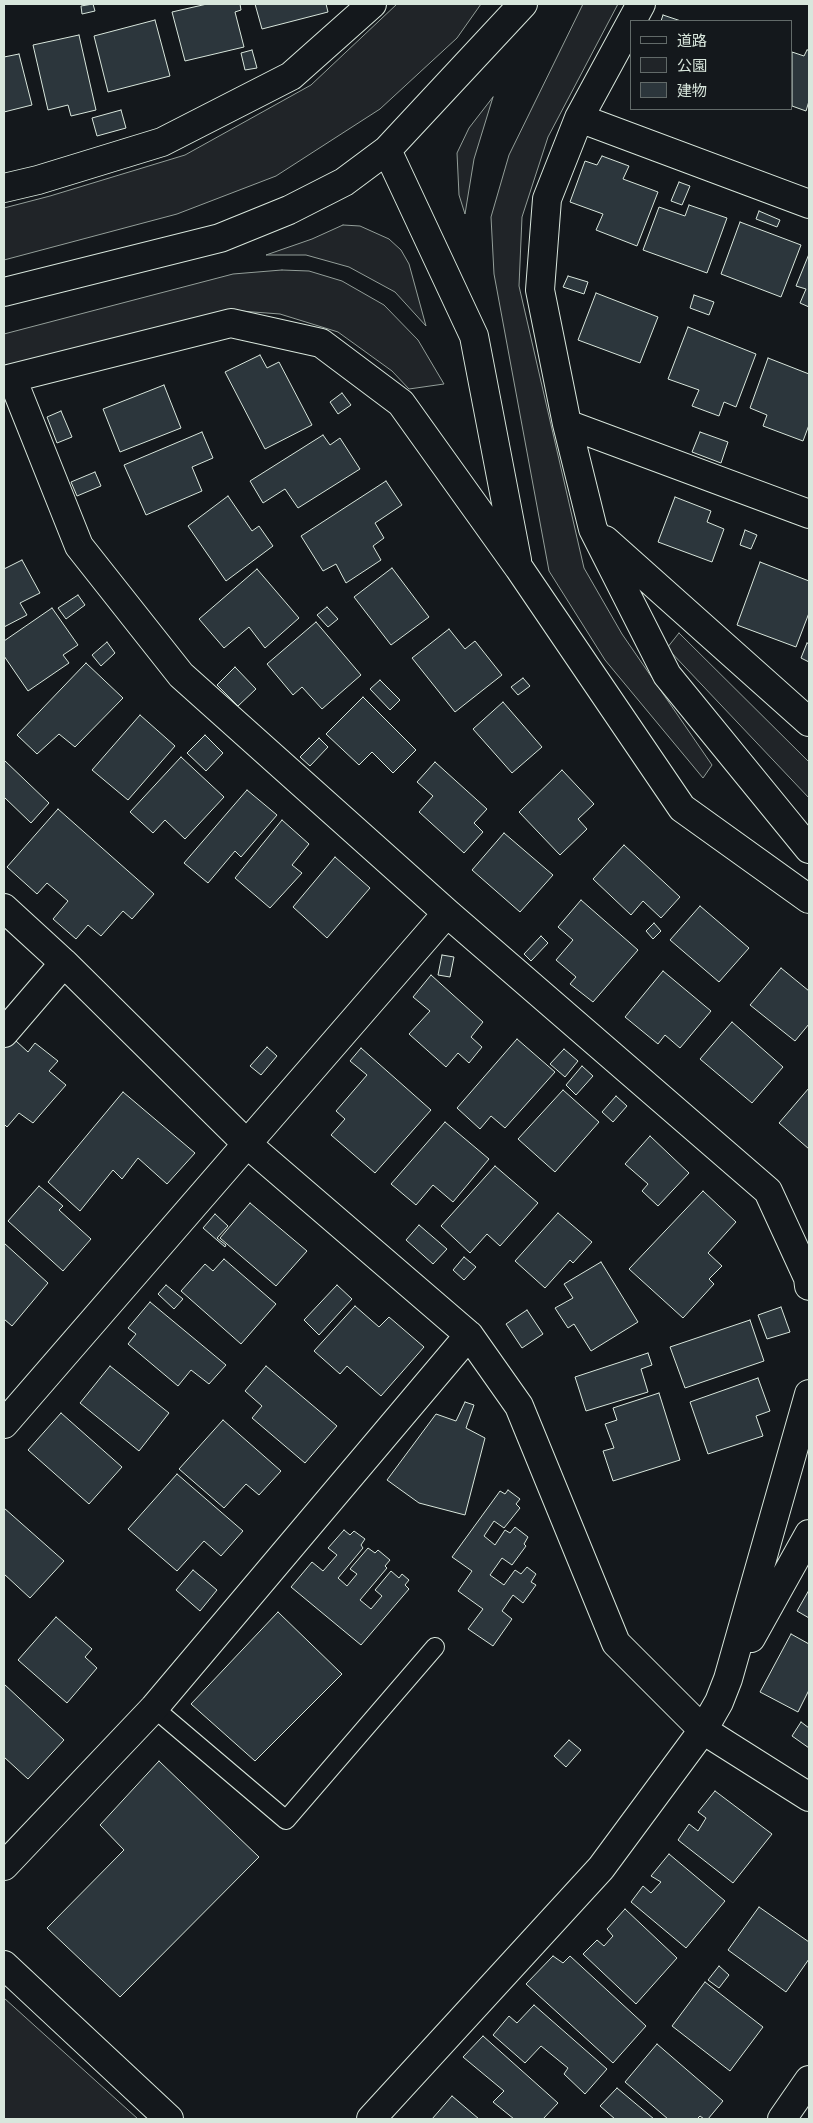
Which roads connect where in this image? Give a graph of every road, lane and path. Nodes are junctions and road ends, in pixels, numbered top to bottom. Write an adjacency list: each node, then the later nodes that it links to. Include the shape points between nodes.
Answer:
1 (372, 4): 8 (street, via 291,76 162,142)
2 (523, 4): 7 (street)
3 (641, 4): 4 (street)
4 (632, 20)
5 (630, 24): 6 (street)
6 (579, 118): 9 (street); 12 (street, via 547,199 540,290)
7 (387, 150): 10 (street, via 344,182 297,206 220,238); 15 (street, via 474,336)
8 (4, 188)
9 (809, 204)
10 (4, 292)
11 (8, 379): 15 (street, via 231,323 321,343 400,403); 20 (street, via 79,546 181,675)
12 (567, 424): 13 (street); 14 (street)
13 (809, 514)
14 (593, 529): 16 (street); 17 (street, via 667,675)
15 (519, 568): 18 (street, via 682,808)
16 (809, 722)
17 (809, 849)
18 (809, 899)
19 (4, 908): 21 (street)
20 (447, 913): 23 (street); 24 (street, via 768,1191)
21 (64, 963): 22 (street); 23 (street)
22 (4, 1033)
23 (246, 1144): 25 (street); 27 (street)
24 (809, 1286)
25 (469, 1336): 31 (street); 32 (street, via 519,1406 616,1643)
26 (809, 1394): 30 (street)
27 (4, 1424)
28 (809, 1534): 30 (street)
29 (435, 1647): 31 (lane, via 286,1820)
30 (728, 1678): 32 (street)
31 (154, 1708): 34 (street)
32 (703, 1730): 33 (street); 38 (street, via 601,1868)
33 (809, 1796)
34 (4, 1866)
35 (4, 1965): 37 (street)
36 (809, 2080): 39 (street)
37 (169, 2119)
38 (371, 2119)
39 (782, 2119)

